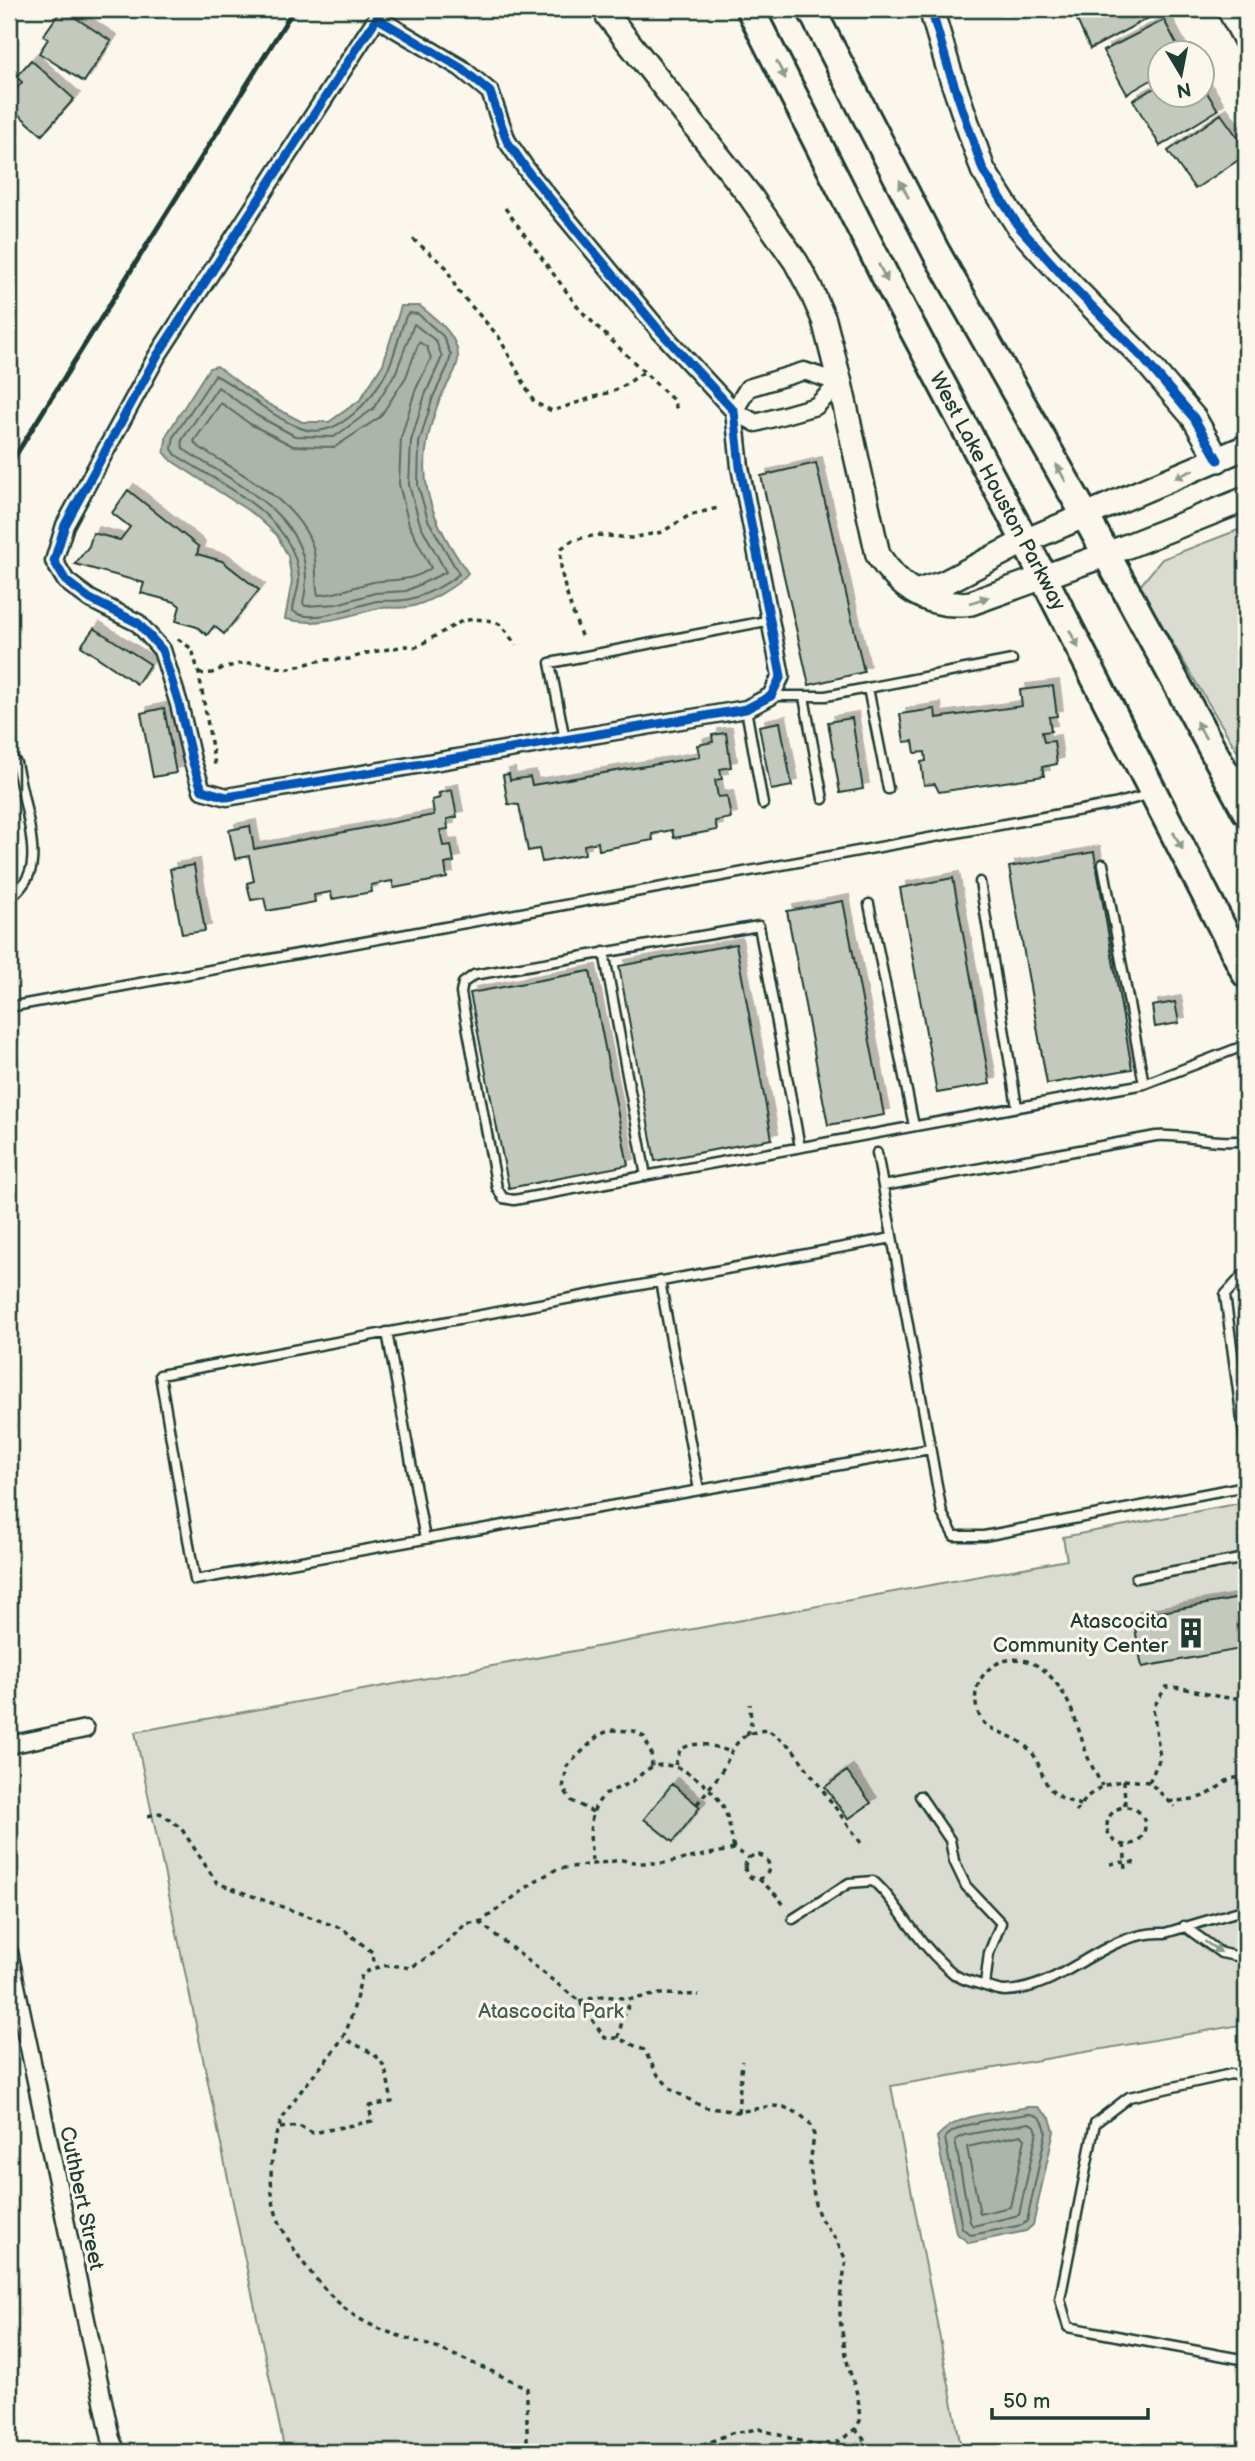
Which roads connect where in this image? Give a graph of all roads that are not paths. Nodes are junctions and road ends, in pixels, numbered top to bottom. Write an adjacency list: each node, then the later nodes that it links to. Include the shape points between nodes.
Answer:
1 (607, 9): 8 (street, via 796,262 824,320)
2 (750, 9): 14 (main road, West Lake Houston Parkway, one-way to 14)
3 (811, 9): 13 (main road, one-way to 3, via 936,252)
4 (931, 9): 11 (street, via 983,170 1019,227 1194,418)
5 (1226, 9): 7 (street)
6 (380, 13): 9 (street, via 490,92 507,141 529,173 659,330); 24 (street, via 156,356 65,525 54,561 66,581 138,623 162,650 202,790 227,797)
7 (1246, 48)
8 (840, 383): 9 (street, via 816,406 755,423); 9 (street, via 804,371 748,388); 17 (street, via 877,555 890,574)
9 (734, 411): 18 (street, via 740,467)
10 (1246, 447): 11 (street)
11 (1218, 460): 13 (street, one-way to 13)
12 (1246, 499): 15 (street)
13 (1085, 515): 14 (street); 15 (main road)
14 (1025, 541): 16 (main road, West Lake Houston Parkway); 17 (street, via 944,583)
15 (1105, 555): 16 (street); 26 (main road, one-way to 15)
16 (1044, 578): 17 (street, one-way to 16, via 952,606); 28 (main road, West Lake Houston Parkway, one-way to 28)
17 (915, 592)
18 (771, 621): 21 (street, via 781,676); 24 (lane, via 550,663)
19 (1012, 660): 20 (lane)
20 (868, 688): 22 (lane); 27 (lane)
21 (771, 696): 22 (lane); 23 (street)
22 (804, 698): 29 (lane)
23 (746, 709): 24 (street); 30 (lane)
24 (565, 740)
25 (9, 754): 34 (lane, via 16,763 32,850 27,879)
26 (1235, 770): 31 (main road)
27 (888, 789)
28 (1152, 794): 37 (main road, West Lake Houston Parkway, one-way to 37); 38 (lane)
29 (823, 799)
30 (762, 804)
31 (1246, 811)
32 (1103, 864): 40 (lane)
33 (980, 882): 41 (lane)
34 (9, 899)
35 (869, 904): 42 (lane)
36 (604, 952): 44 (lane, via 759,926); 46 (lane); 46 (lane, via 474,975 463,983 461,993 496,1188 503,1198 514,1200)
37 (1246, 974)
38 (9, 1007)
39 (1246, 1045): 40 (lane)
40 (1144, 1084): 41 (lane)
41 (1017, 1107): 42 (lane)
42 (914, 1126): 44 (lane)
43 (1246, 1140): 47 (lane, via 1230,1143 1156,1136)
44 (800, 1147): 46 (lane)
45 (877, 1153): 47 (lane)
46 (646, 1176)
47 (883, 1186): 48 (lane)
48 (892, 1238): 50 (lane); 52 (lane)
49 (1246, 1275): 53 (lane, via 1225,1295)
50 (660, 1282): 51 (lane); 55 (lane)
51 (387, 1332): 56 (lane); 56 (lane, via 160,1375 195,1580)
52 (930, 1448): 54 (lane, via 942,1513 954,1536 985,1536); 55 (lane)
53 (1246, 1450)
54 (1246, 1486)
55 (699, 1490): 56 (lane)
56 (425, 1539)
57 (1246, 1558): 58 (lane)
58 (1136, 1578)
59 (85, 1729): 60 (street)
60 (9, 1745)
61 (920, 1796): 67 (lane, via 950,1840 966,1886 1000,1923 989,1953)
62 (1246, 1909): 64 (lane)
63 (793, 1919): 67 (lane, via 849,1883 873,1881 957,1977)
64 (1184, 1926): 66 (lane, one-way to 66, via 1221,1953); 67 (lane, via 1132,1936 1049,1980 1026,1987 1003,1991)
65 (9, 1952): 70 (street, Cuthbert Street)
66 (1246, 1958)
67 (985, 1985)
68 (1246, 2077): 69 (lane, via 1231,2074 1129,2096 1095,2123 1060,2299 1068,2327)
69 (1246, 2360)
70 (117, 2452)

